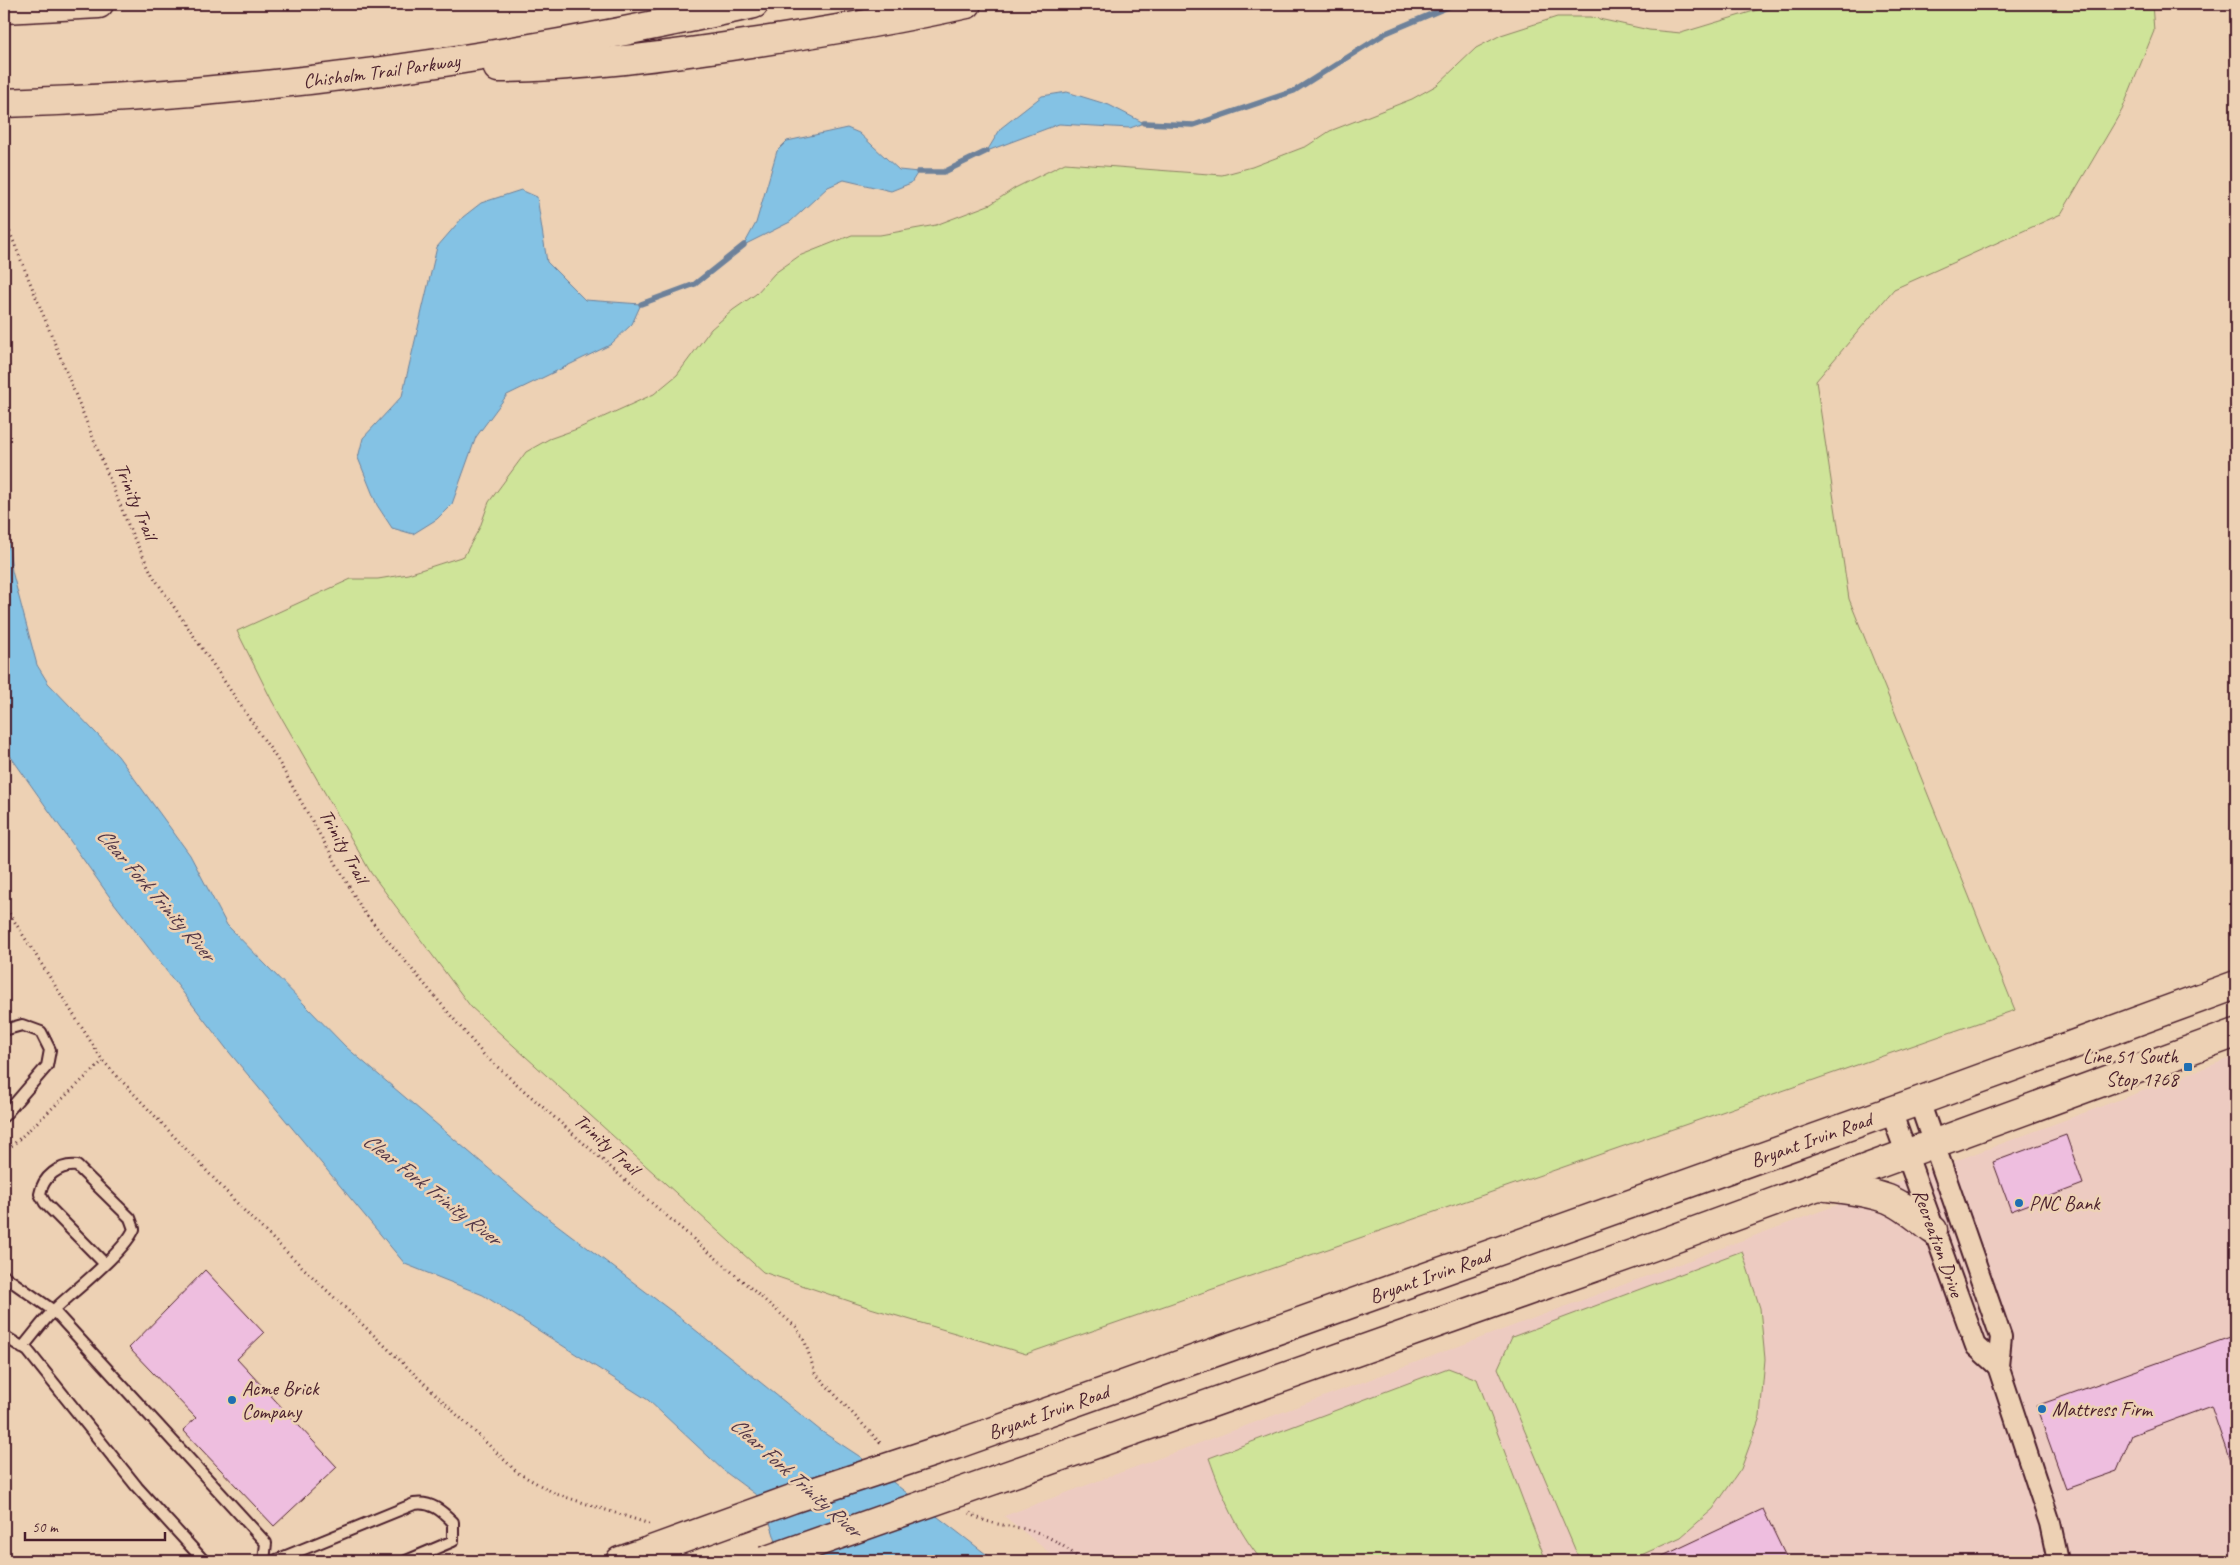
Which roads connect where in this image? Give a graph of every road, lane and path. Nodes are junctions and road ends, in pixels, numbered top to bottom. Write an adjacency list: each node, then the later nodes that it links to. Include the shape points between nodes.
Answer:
1 (99, 4): 4 (main road)
2 (754, 4): 5 (main road, Chisholm Trail Parkway, via 564,43)
3 (968, 4): 5 (main road, via 699,51 548,67)
4 (4, 10)
5 (404, 68): 6 (main road, Chisholm Trail Parkway, via 209,91)
6 (4, 103)
7 (4, 218): 27 (path, Trinity Trail, via 131,532 153,576 277,759 363,911 484,1055 796,1327 805,1342)
8 (4, 905): 12 (path)
9 (2236, 986): 13 (main road, Bryant Irvin Road)
10 (4, 1030): 15 (lane, via 22,1025 41,1032 50,1050 47,1066)
11 (2236, 1033): 16 (main road)
12 (103, 1061): 17 (path); 28 (path, via 251,1218 518,1473 556,1494)
13 (1919, 1101): 14 (main road, Bryant Irvin Road); 16 (street, Recreation Drive)
14 (1891, 1111): 18 (street, Recreation Drive); 33 (main road, Bryant Irvin Road, bridge)
15 (4, 1116)
16 (1933, 1143): 18 (main road); 26 (street, Recreation Drive, via 2001,1337)
17 (4, 1153)
18 (1906, 1153): 19 (main road); 20 (street, Recreation Drive)
19 (1815, 1186): 20 (main road, via 1858,1191 1888,1200 1905,1208); 34 (main road, bridge, via 1635,1253)
20 (1933, 1230): 26 (street, Recreation Drive, via 1976,1346)
21 (104, 1264): 21 (lane, via 130,1238 134,1229 130,1218 77,1166 67,1165 42,1184 40,1194); 23 (lane)
22 (4, 1276): 23 (lane)
23 (54, 1311): 25 (lane); 30 (lane, via 266,1543)
24 (4, 1336): 25 (lane)
25 (22, 1348): 29 (lane, via 137,1487)
26 (1998, 1366): 35 (street, Recreation Drive, via 2050,1523)
27 (815, 1373)
28 (660, 1528)
29 (204, 1561)
30 (264, 1561)
31 (274, 1561): 32 (lane, via 425,1502 454,1522 452,1541)
32 (406, 1561)
33 (620, 1561)
34 (764, 1561)
35 (2058, 1561)

